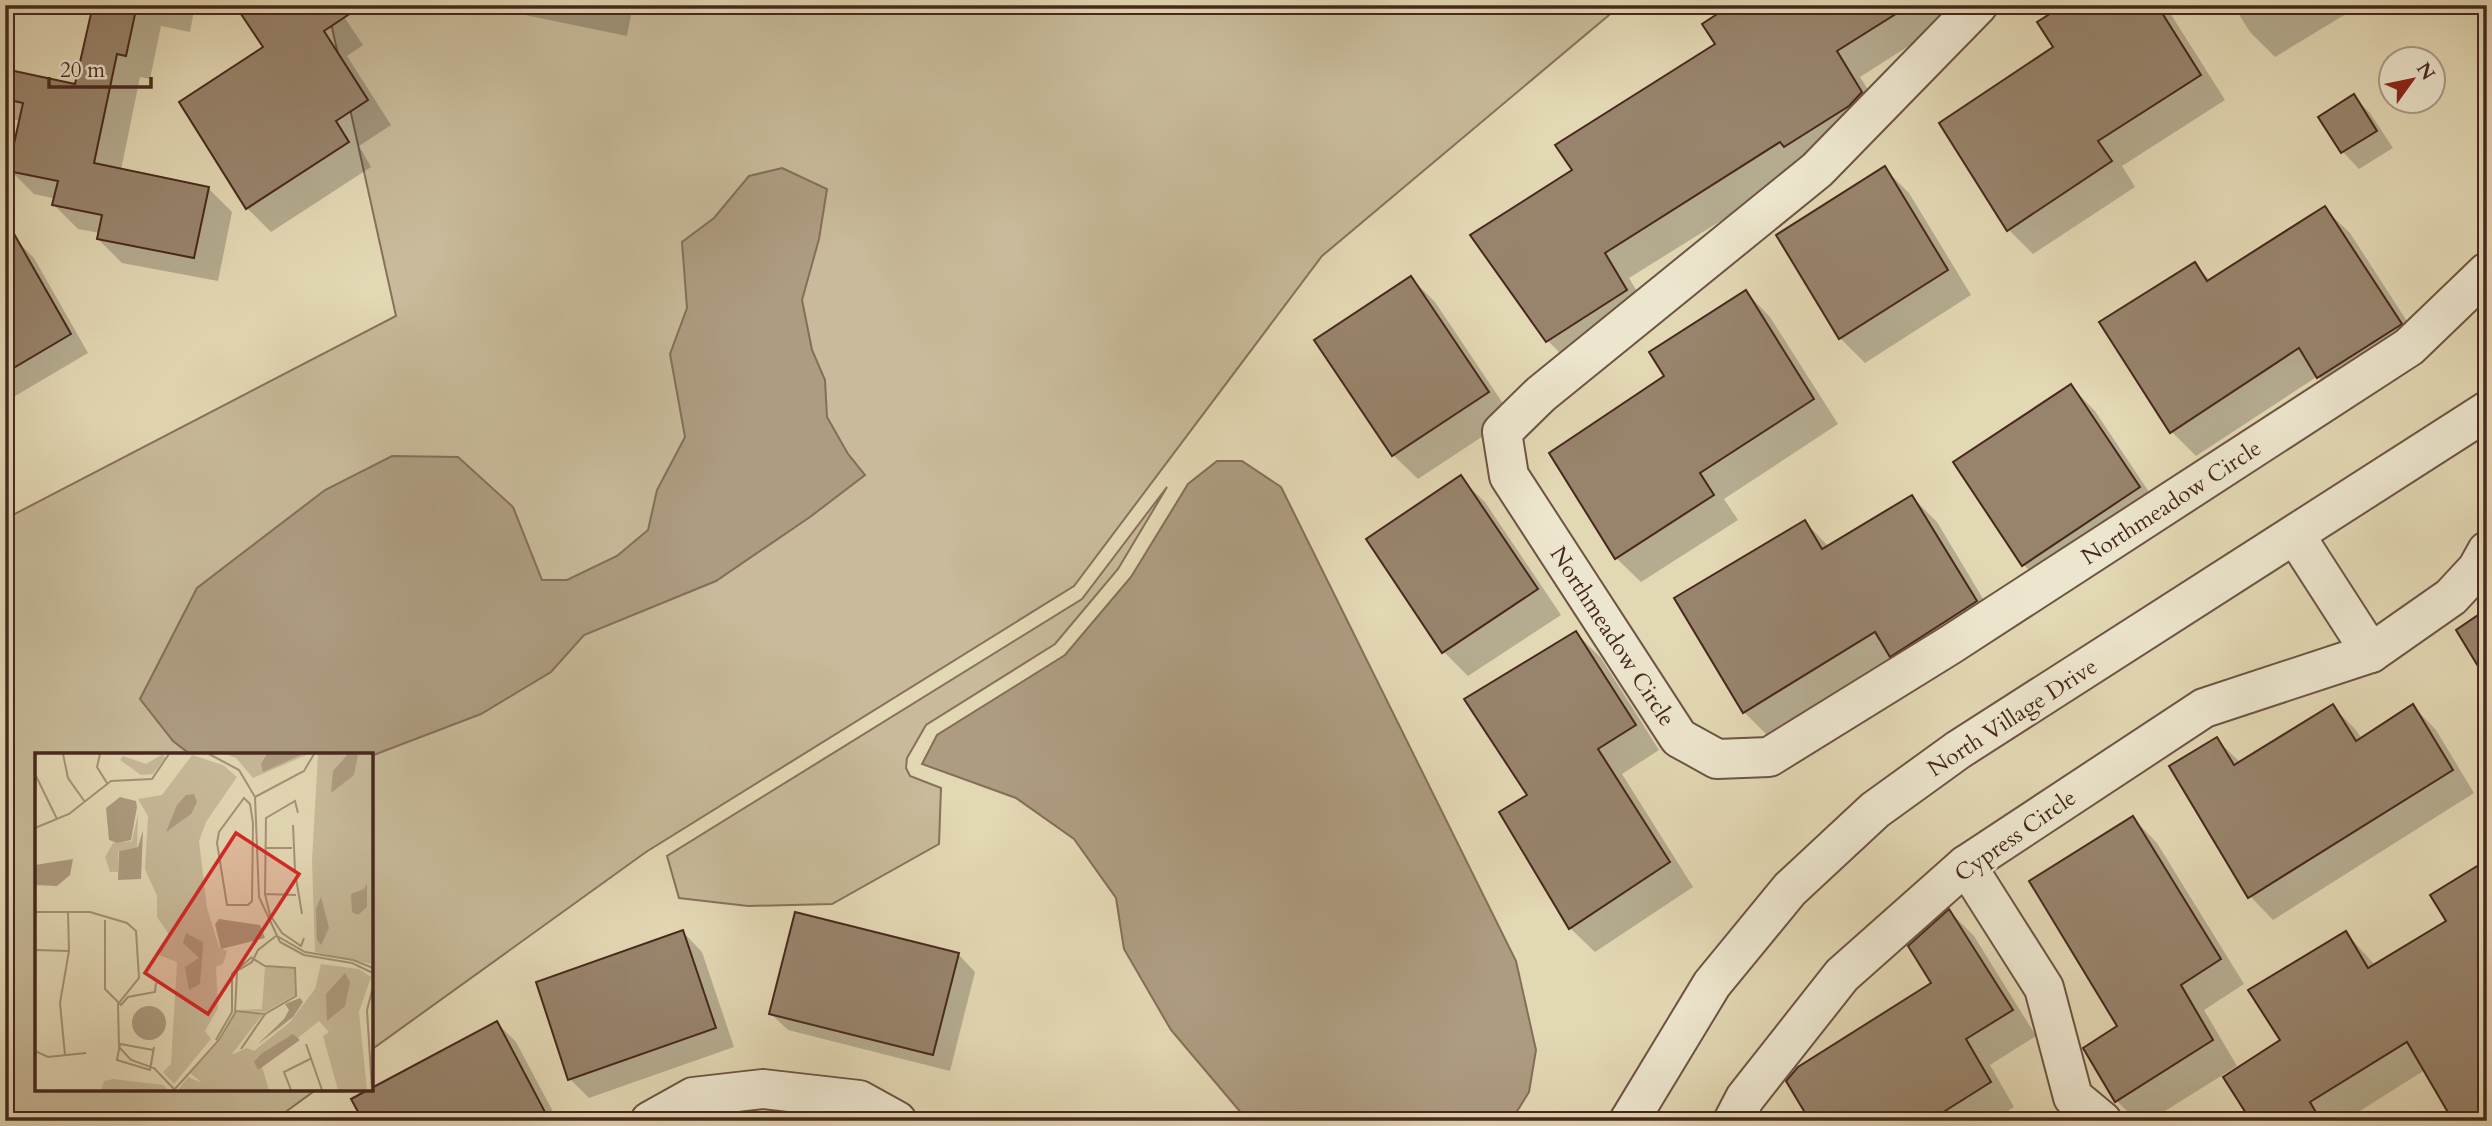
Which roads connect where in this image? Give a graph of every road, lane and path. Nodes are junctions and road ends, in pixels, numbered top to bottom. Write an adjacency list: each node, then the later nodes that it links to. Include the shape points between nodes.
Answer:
1 (1978, 5): 2 (street, Northmeadow Circle, via 1817,170 1541,394 1502,432 1509,475 1679,737 1717,759 1769,757 1950,645 2409,347)
2 (2487, 272)
3 (2487, 411): 4 (street, North Village Drive)
4 (2295, 535): 6 (street); 10 (street, North Village Drive, via 1958,750 1875,810 1790,889 1712,984)
5 (2487, 551): 6 (street, Cypress Circle, via 2451,597)
6 (2371, 653): 7 (street, Cypress Circle, via 2204,708)
7 (1966, 865): 11 (street, Cypress Circle, via 1842,975 1745,1098); 12 (street, via 2044,988 2073,1097)
8 (650, 1121): 9 (street, via 693,1097 763,1089 859,1100)
9 (897, 1121)
10 (1629, 1121)
11 (1733, 1121)
12 (2102, 1121)

